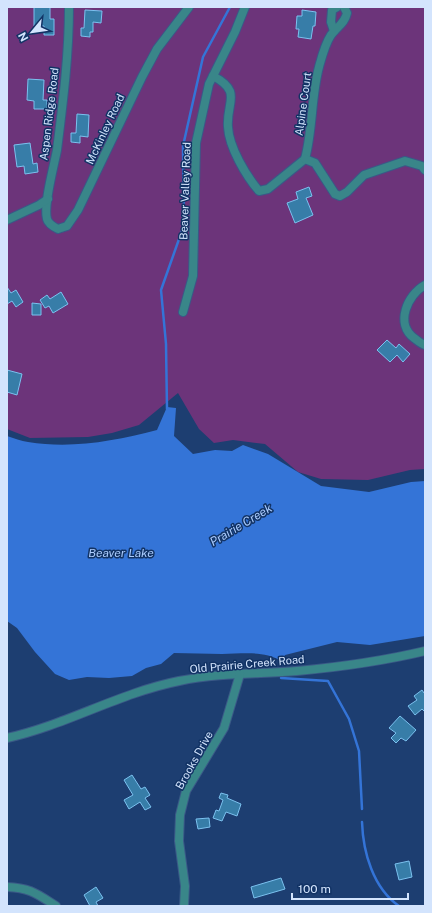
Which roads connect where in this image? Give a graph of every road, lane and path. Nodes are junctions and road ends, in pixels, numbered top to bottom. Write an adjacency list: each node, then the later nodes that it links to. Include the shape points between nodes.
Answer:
1 (68, 7): 10 (street, Aspen Ridge Road, via 66,79)
2 (189, 7): 10 (street, McKinley Road, via 157,49 78,210 67,226 58,229 47,220)
3 (245, 7): 7 (street, Beaver Valley Road)
4 (337, 7): 6 (street, via 332,10 331,22)
5 (344, 7): 6 (street, Alpine Court, via 347,13 345,20)
6 (334, 31): 8 (street, Alpine Court, via 325,47 314,90)
7 (213, 76): 8 (street, via 227,84 231,95 228,127 233,146 250,181 259,191 268,189); 13 (street, Beaver Valley Road, via 196,143 194,276)
8 (306, 159): 9 (street, via 315,163 335,194 340,196 364,175 405,161 422,166)
9 (425, 170)
10 (48, 199): 11 (street)
11 (7, 220)
12 (425, 285): 14 (street, via 418,289 407,304 404,322 410,335)
13 (183, 312)
14 (425, 345)
15 (425, 651): 16 (street, Old Prairie Creek Road, via 375,661 297,671)
16 (240, 674): 17 (street, Old Prairie Creek Road, via 178,681 111,702 45,728); 20 (street, Brooks Drive, via 224,728 186,791 180,815 179,841 185,886)
17 (7, 738)
18 (7, 887): 19 (street, via 22,888 40,895)
19 (56, 906)
20 (184, 906)

